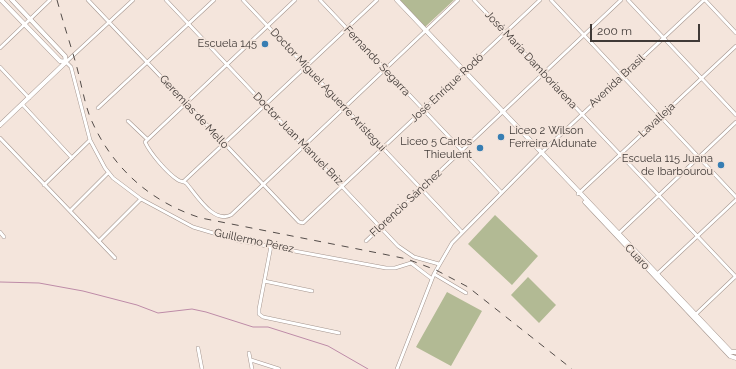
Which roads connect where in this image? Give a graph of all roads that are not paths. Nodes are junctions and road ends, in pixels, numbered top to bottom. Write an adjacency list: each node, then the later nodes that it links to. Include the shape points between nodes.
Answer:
1 (1, 0): 22 (street)
2 (12, 0): 20 (street)
3 (50, 0): 20 (street)
4 (88, 0): 21 (street, Geremias de Mello)
5 (133, 0): 21 (street)
6 (166, 0): 23 (street, Doctor Juan Manuel Briz)
7 (214, 0): 23 (street)
8 (243, 0): 24 (street, Doctor Miguel Aguerre Aristegui)
9 (295, 0): 24 (street)
10 (320, 0): 25 (street, Fernando Segarra)
11 (377, 0): 25 (street)
12 (397, 0): 26 (street, Cuaro)
13 (458, 0): 26 (street)
14 (474, 0): 27 (street, José María Damboriarena)
15 (540, 0): 27 (street, José Enrique Rodó)
16 (551, 0): 29 (street)
17 (621, 0): 29 (street, Florencio Sánchez)
18 (628, 0): 30 (street)
19 (704, 0): 28 (street); 30 (street, Avenida Brasil)
20 (30, 19): 22 (street); 33 (street, via 65,56)
21 (109, 22): 33 (street); 34 (street, Geremias de Mello)
22 (25, 24): 32 (street); 33 (street, via 60,61)
23 (188, 24): 34 (street); 35 (street, Doctor Juan Manuel Briz)
24 (267, 26): 35 (street); 36 (street, Doctor Miguel Aguerre Aristegui)
25 (347, 28): 36 (street); 38 (street, Fernando Segarra)
26 (426, 30): 38 (street); 39 (street, Cuaro)
27 (505, 33): 39 (street, José Enrique Rodó); 40 (street, José María Damboriarena)
28 (736, 33)
29 (584, 35): 40 (street, Florencio Sánchez); 41 (street)
30 (663, 37): 41 (street, Avenida Brasil); 42 (street)
31 (736, 46): 42 (street, Lavalleja)
32 (0, 48)
33 (66, 62): 43 (street); 58 (street, Guillermo Pérez, via 71,67)
34 (148, 63): 45 (street, Geremias de Mello); 47 (street)
35 (227, 64): 45 (street); 46 (street, Doctor Juan Manuel Briz)
36 (306, 66): 46 (street); 48 (street, Doctor Miguel Aguerre Aristegui)
37 (0, 67): 43 (street)
38 (385, 69): 48 (street); 49 (street, Fernando Segarra)
39 (464, 71): 49 (street, José Enrique Rodó); 50 (street, Cuaro)
40 (543, 73): 50 (street, Florencio Sánchez); 51 (street, José María Damboriarena)
41 (622, 76): 51 (street, Avenida Brasil); 53 (street)
42 (702, 78): 52 (street); 53 (street, Lavalleja)
43 (29, 98): 44 (street)
44 (22, 104): 56 (street); 66 (street)
45 (186, 104): 59 (street); 60 (street, Geremias de Mello)
46 (266, 105): 60 (street); 61 (street, Doctor Juan Manuel Briz)
47 (98, 108)
48 (345, 108): 61 (street); 62 (street, Doctor Miguel Aguerre Aristegui)
49 (423, 110): 62 (street, José Enrique Rodó); 63 (street, Fernando Segarra)
50 (502, 111): 63 (street, Florencio Sánchez); 64 (street, Cuaro)
51 (582, 114): 64 (street, Avenida Brasil); 65 (street, José María Damboriarena)
52 (736, 115)
53 (661, 117): 65 (street, Lavalleja); 67 (street)
54 (128, 121): 59 (street)
55 (736, 122): 67 (street)
56 (0, 126)
57 (0, 138): 70 (street)
58 (90, 140): 66 (street); 68 (street, Guillermo Pérez)
59 (146, 141): 69 (street, via 149,150 178,180)
60 (224, 143): 69 (street); 71 (street, Geremias de Mello)
61 (304, 146): 71 (street); 72 (street, Doctor Juan Manuel Briz)
62 (383, 148): 72 (street, José Enrique Rodó); 73 (street, Doctor Miguel Aguerre Aristegui)
63 (462, 150): 73 (street, Florencio Sánchez); 74 (street, Fernando Segarra)
64 (541, 153): 74 (street, Avenida Brasil); 75 (street, Cuaro)
65 (620, 154): 75 (street, Lavalleja); 76 (street, José María Damboriarena)
66 (72, 158): 70 (street)
67 (699, 158): 76 (street); 77 (street)
68 (108, 173): 78 (street, Guillermo Pérez); 80 (street)
69 (184, 181): 71 (street, via 213,212 222,217 231,215)
70 (44, 185): 80 (street)
71 (263, 185): 81 (street, Geremias de Mello)
72 (342, 186): 81 (street, José Enrique Rodó); 82 (street, Doctor Juan Manuel Briz)
73 (421, 189): 82 (street, Florencio Sánchez); 84 (street, Doctor Miguel Aguerre Aristegui)
74 (501, 192): 84 (street, Avenida Brasil)
75 (579, 194): 85 (street, Cuaro)
76 (658, 195): 85 (street); 86 (street, José María Damboriarena)
77 (736, 197)
78 (141, 199): 88 (street); 90 (street, Guillermo Pérez, via 193,227 240,241)
79 (736, 200): 86 (street)
80 (70, 211): 88 (street)
81 (301, 223)
82 (380, 227): 89 (street, Florencio Sánchez); 92 (street, Doctor Juan Manuel Briz, via 405,252)
83 (0, 232): 87 (street)
84 (462, 232): 92 (street, Avenida Brasil)
85 (617, 234): 94 (street, Cuaro)
86 (697, 236): 94 (street); 95 (street, José María Damboriarena)
87 (4, 237)
88 (98, 241): 91 (street)
89 (366, 241)
90 (271, 246): 96 (street, Guillermo Pérez, via 386,268 410,263); 97 (street)
91 (115, 258)
92 (439, 264): 93 (street, Avenida Brasil)
93 (434, 274): 96 (street, Avenida Brasil); 99 (street)
94 (656, 275): 100 (street, Cuaro)
95 (736, 277): 100 (street)
96 (432, 279): 110 (street, Avenida Brasil)
97 (264, 281): 98 (street); 101 (street, via 259,309 259,314 263,317)
98 (312, 291)
99 (466, 293)
100 (694, 315): 103 (street, Cuaro); 105 (street, Cuaro)
101 (339, 333)
102 (198, 348): 107 (street)
103 (735, 352)
104 (249, 353): 106 (street)
105 (736, 359)
106 (251, 360): 108 (street); 109 (street)
107 (202, 369)
108 (252, 369)
109 (278, 369)
110 (397, 369)

